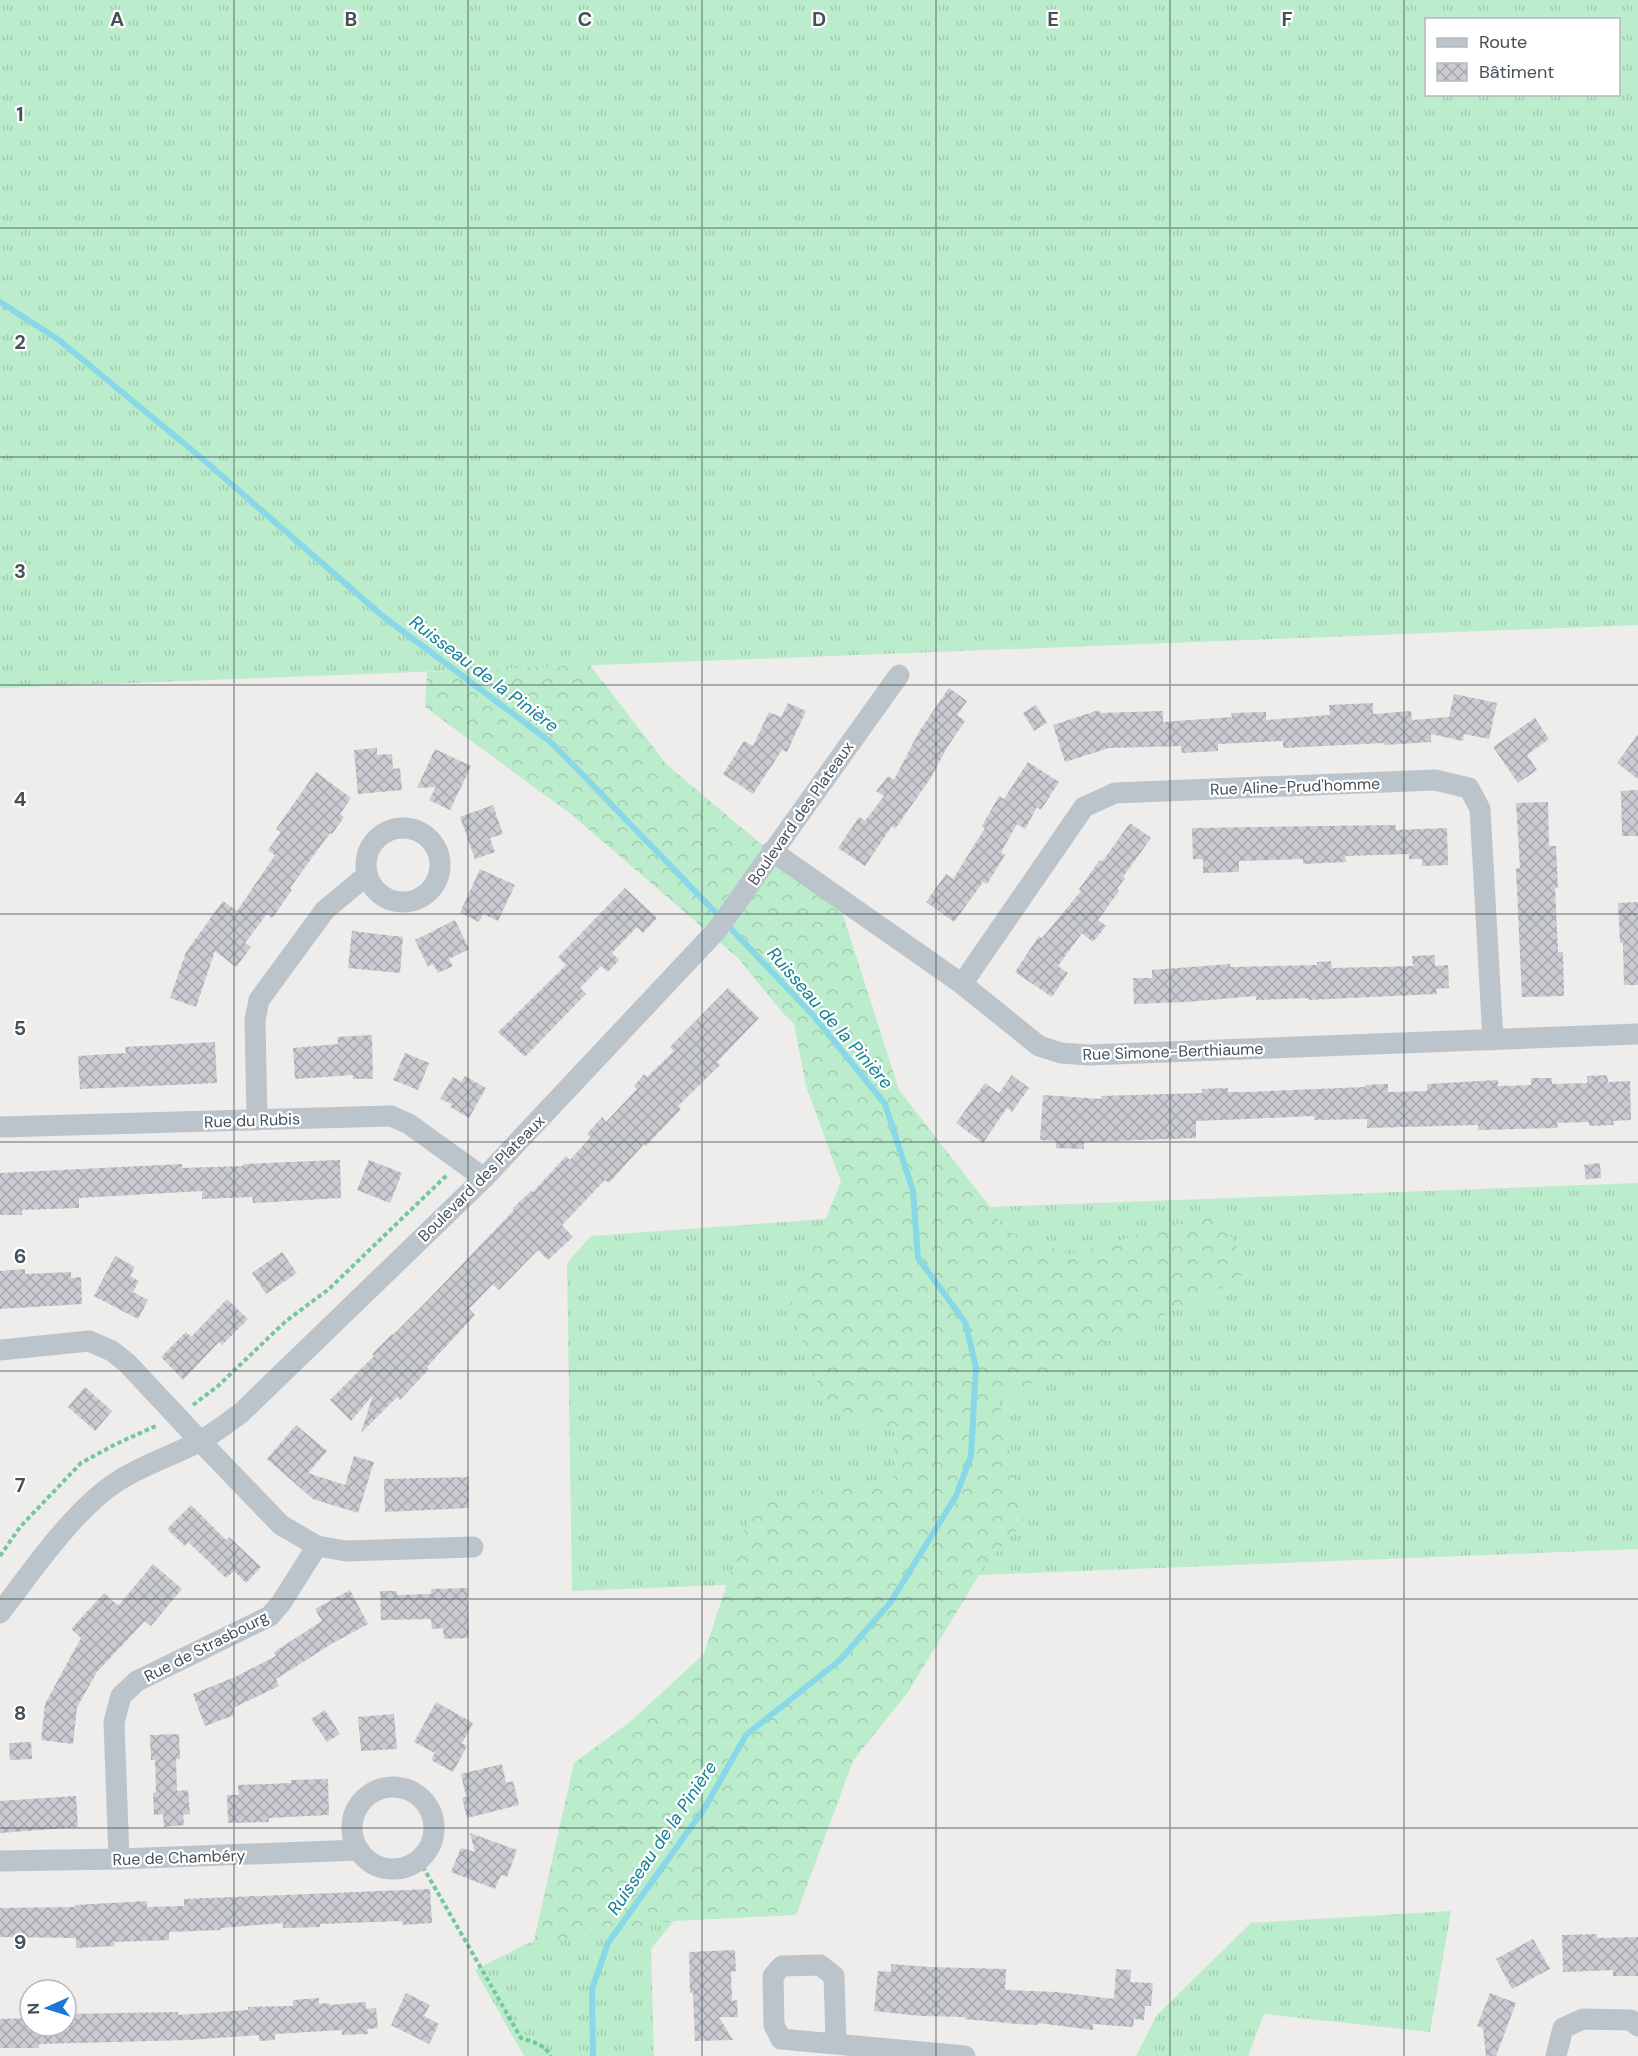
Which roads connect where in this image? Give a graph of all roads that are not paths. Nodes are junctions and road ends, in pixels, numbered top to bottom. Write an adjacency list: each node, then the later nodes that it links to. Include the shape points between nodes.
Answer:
1 (899, 675): 2 (street, Boulevard des Plateaux)
2 (772, 851): 4 (street, Rue Simone-Berthiaume); 9 (street, Boulevard des Plateaux, via 717,930)
3 (366, 875): 7 (street, via 325,910 259,1000 255,1020)
4 (962, 984): 6 (street, Rue Simone-Berthiaume, via 1040,1046 1061,1053); 6 (street, Rue Aline-Prud'homme, via 1084,807 1115,793 1435,780 1469,788 1480,810)
5 (1638, 1034): 6 (street, Rue Simone-Berthiaume)
6 (1493, 1040)
7 (257, 1120): 8 (street, Rue du Rubis); 9 (street, Rue du Rubis, via 392,1116)
8 (0, 1127)
9 (484, 1178): 11 (street, Boulevard des Plateaux, via 242,1413)
10 (0, 1350): 11 (street, via 89,1341 127,1363)
11 (200, 1442): 12 (street, via 281,1525); 14 (street, Boulevard des Plateaux, via 143,1466 93,1501 50,1548)
12 (317, 1546): 13 (street, via 346,1551); 16 (street, Rue de Strasbourg, via 270,1616 137,1681 121,1696 114,1722)
13 (473, 1546)
14 (0, 1613)
15 (358, 1850): 15 (street, via 352,1824 356,1811 373,1791 386,1787 412,1791 430,1809 433,1836 419,1860 407,1866 386,1868 368,1860); 16 (street, Rue de Chambéry)
16 (118, 1859): 17 (street, Rue de Chambéry)
17 (0, 1862)
18 (1638, 2026): 21 (street, via 1631,2020 1583,2019 1563,2028)
19 (836, 2043): 20 (street)
20 (965, 2056)
21 (1557, 2056)

